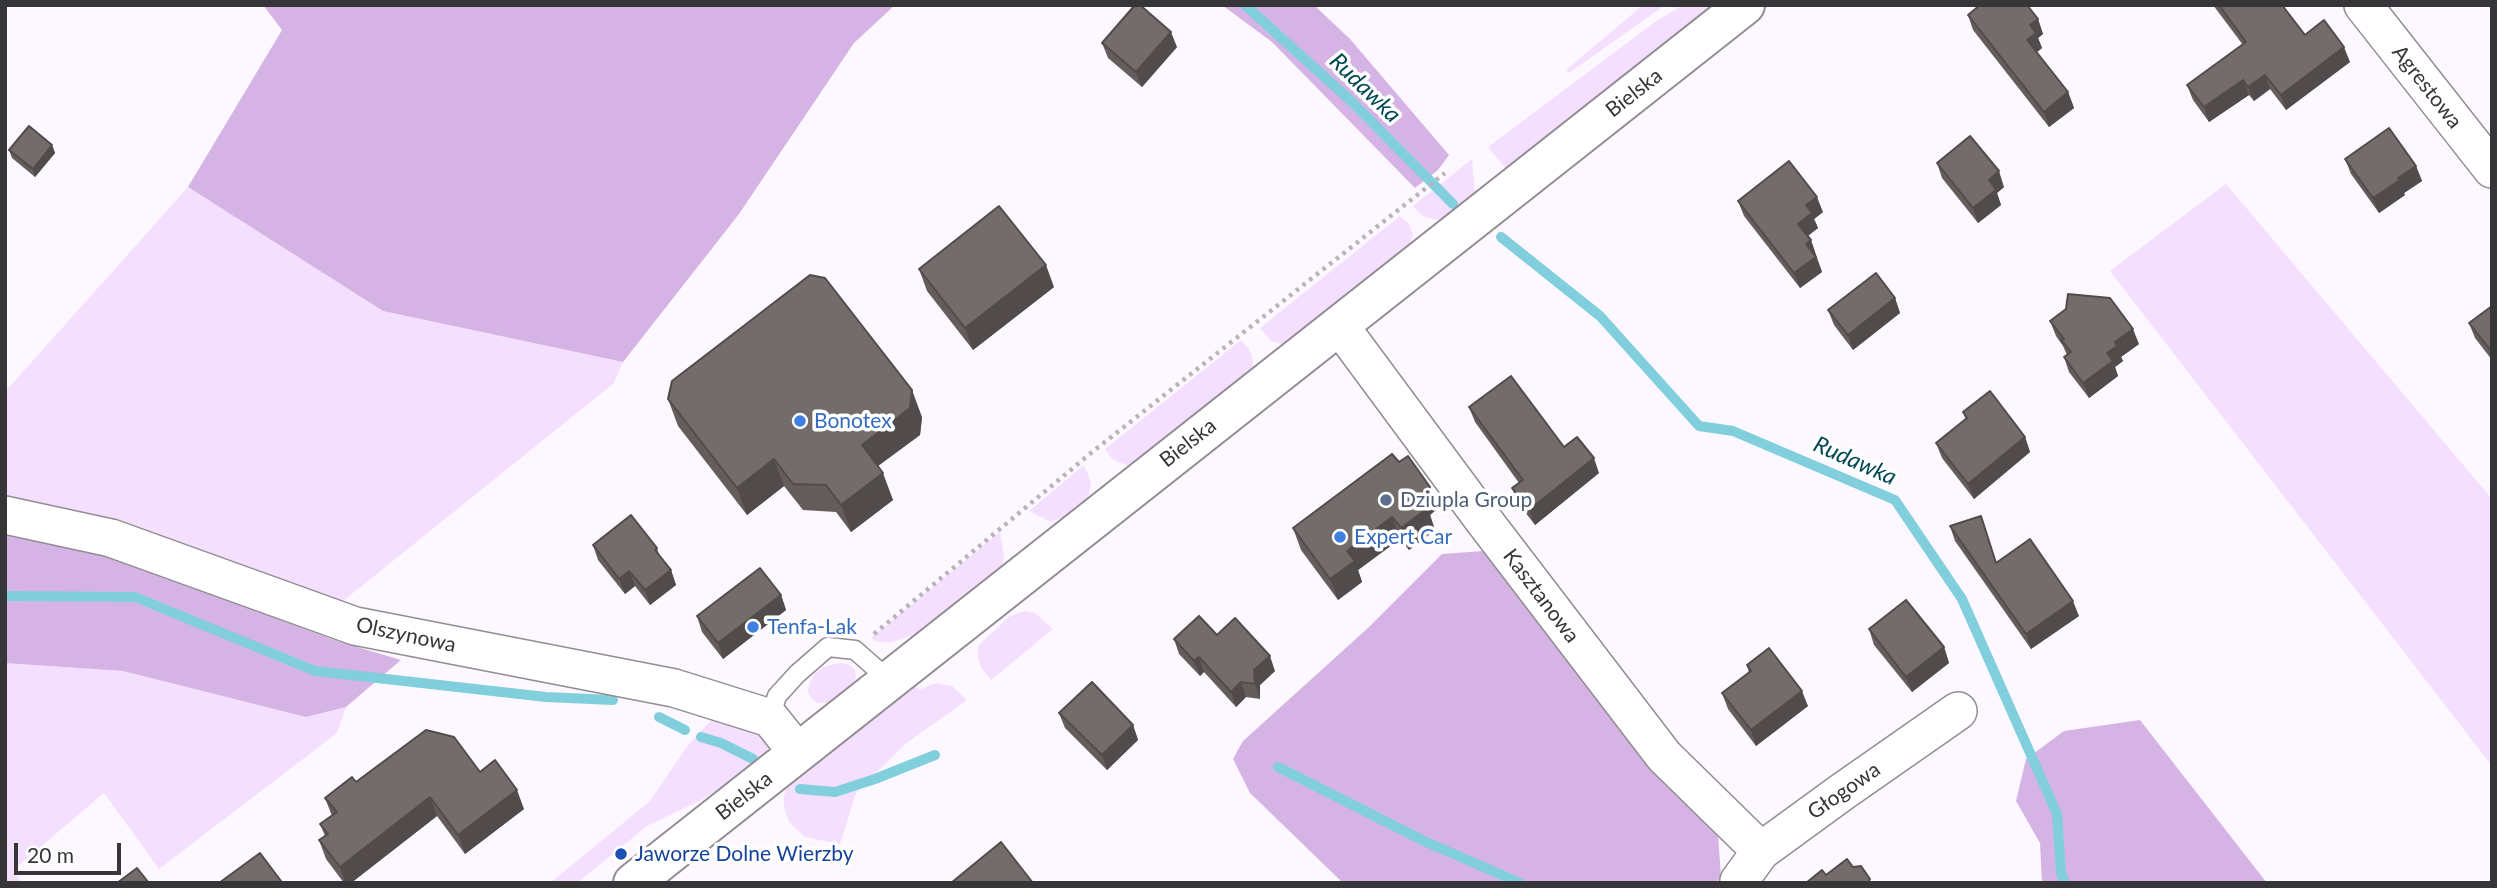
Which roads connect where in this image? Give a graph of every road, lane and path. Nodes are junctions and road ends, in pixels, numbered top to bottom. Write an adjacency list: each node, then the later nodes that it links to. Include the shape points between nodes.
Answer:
1 (1745, 5): 5 (main road, Bielska)
2 (2363, 5): 3 (street, Agrestowa)
3 (2492, 169)
4 (1445, 173): 7 (path, via 1081,461)
5 (1339, 325): 8 (main road, Bielska); 12 (street, Kasztanowa, via 1664,756)
6 (5, 515): 10 (street, Olszynowa, via 111,538 355,626 674,688)
7 (855, 650): 8 (lane); 10 (lane, via 828,647 777,696)
8 (890, 681): 11 (main road, Bielska)
9 (1958, 712): 12 (street, Głogowa)
10 (769, 718): 11 (street)
11 (798, 753): 14 (main road, Bielska)
12 (1761, 851): 13 (street, Głogowa)
13 (1739, 881)
14 (633, 883)

